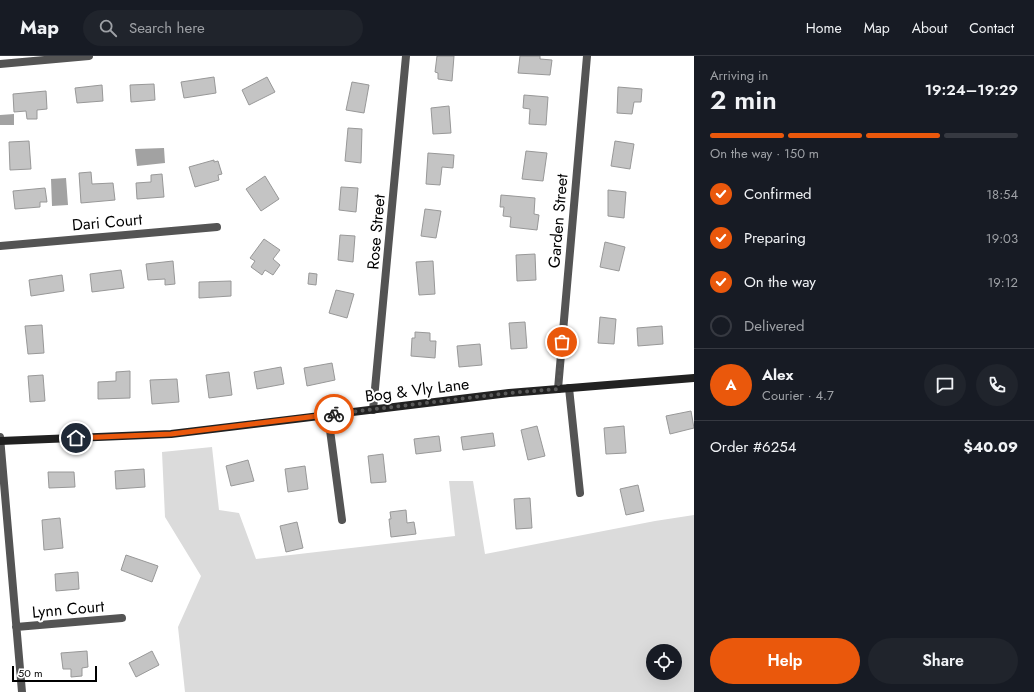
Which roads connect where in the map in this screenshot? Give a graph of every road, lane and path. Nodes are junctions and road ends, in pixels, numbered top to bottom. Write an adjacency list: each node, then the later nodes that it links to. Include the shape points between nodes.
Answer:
1 (90, 56): 4 (street)
2 (406, 56): 10 (street, Rose Street)
3 (587, 56): 9 (street, Garden Street)
4 (0, 64)
5 (217, 227): 6 (street, Dari Court)
6 (0, 246)
7 (694, 378): 8 (street, Bog & Vly Lane)
8 (569, 388): 9 (street, Bog & Vly Lane); 14 (street)
9 (558, 389): 10 (street, Bog & Vly Lane)
10 (373, 410): 11 (street, Bog & Vly Lane)
11 (328, 415): 13 (street, Bog & Vly Lane, via 171,434); 15 (street)
12 (0, 437): 13 (street)
13 (0, 441): 17 (street)
14 (580, 493)
15 (342, 520)
16 (122, 618): 17 (street, Lynn Court)
17 (16, 628): 18 (street)
18 (22, 692)

